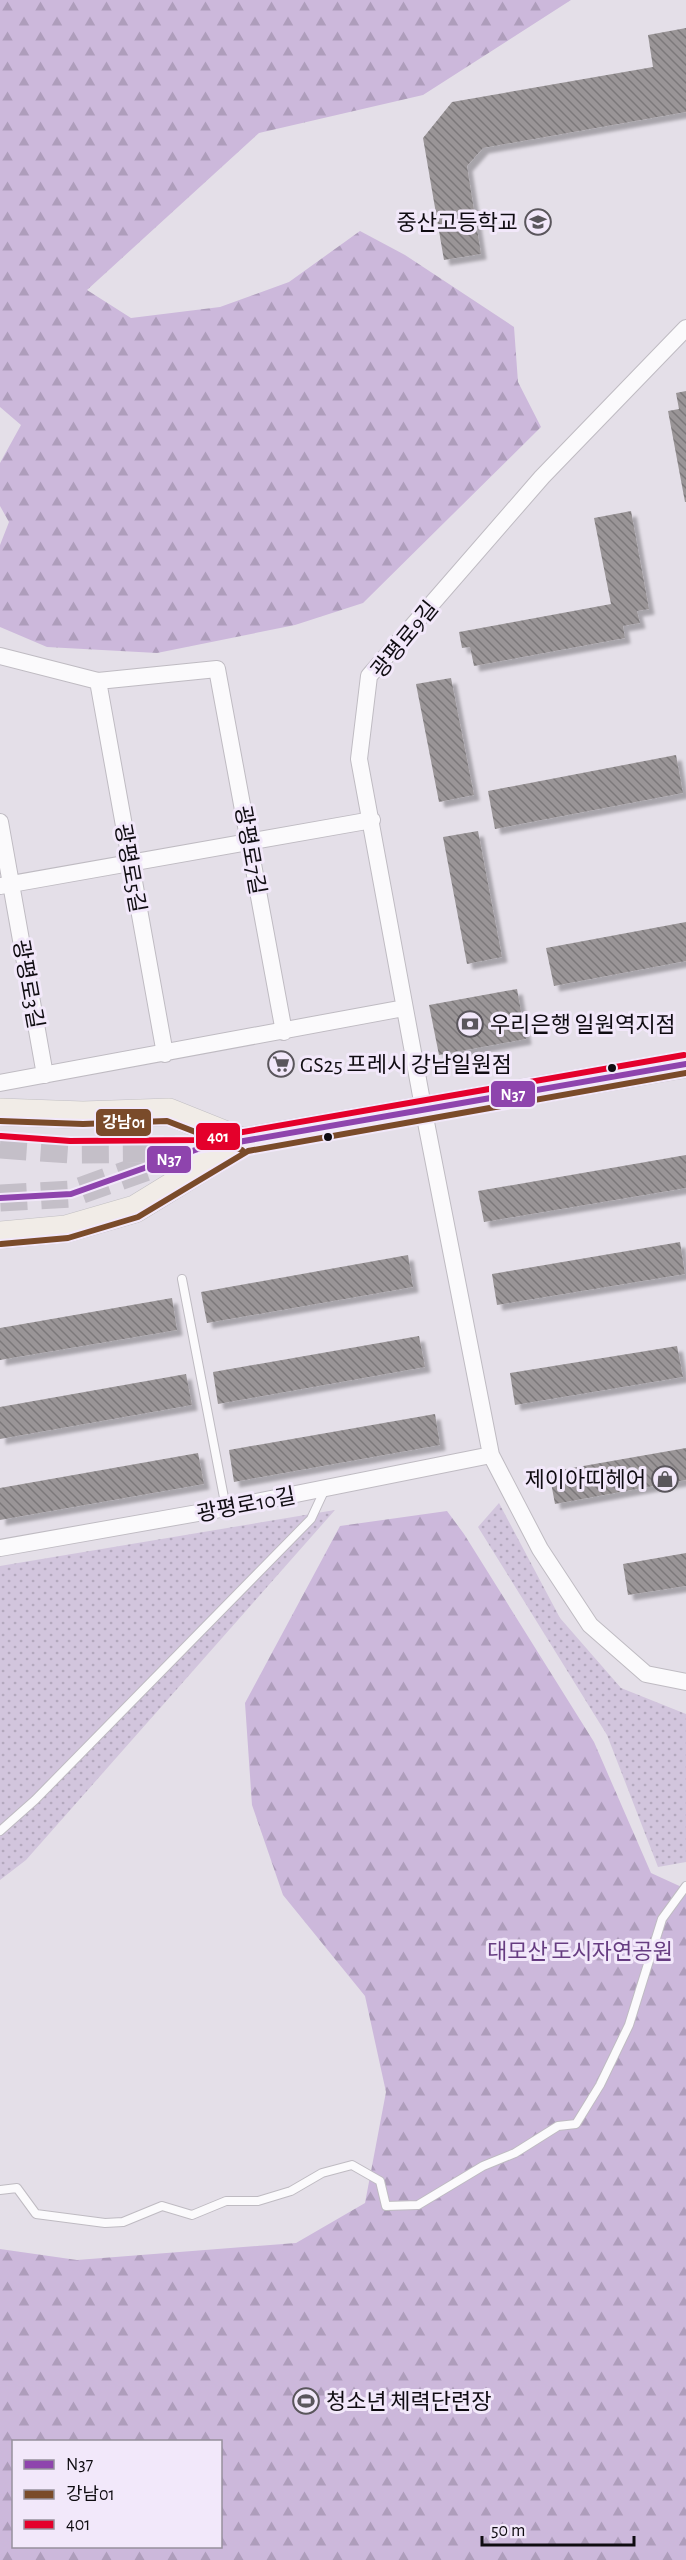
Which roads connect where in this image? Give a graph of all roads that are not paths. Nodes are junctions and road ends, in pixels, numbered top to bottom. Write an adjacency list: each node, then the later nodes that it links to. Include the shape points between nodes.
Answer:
1 (686, 328): 4 (street, 광평로9길, via 542,477 369,676 359,759)
2 (0, 656): 3 (street)
3 (98, 681): 6 (street, 광평로7길, via 217,669); 7 (street, 광평로5길)
4 (372, 820): 6 (street); 9 (street, 광평로9길)
5 (0, 822): 8 (street, 광평로3길)
6 (250, 842): 7 (street); 10 (street, 광평로7길)
7 (130, 863): 8 (street); 11 (street, 광평로5길)
8 (6, 885): 13 (street, 광평로3길)
9 (404, 1008): 10 (street); 16 (street, 광평로9길)
10 (284, 1032): 11 (street)
11 (165, 1054): 13 (street)
12 (686, 1064): 16 (main road)
13 (45, 1075): 14 (street)
14 (0, 1083)
15 (0, 1112): 17 (main road, via 169,1112)
16 (424, 1112): 17 (main road); 21 (street)
17 (245, 1143): 18 (main road); 19 (main road, via 135,1209 66,1229)
18 (198, 1149)
19 (0, 1235)
20 (182, 1279): 23 (lane)
21 (491, 1455): 22 (street, 광평로10길); 25 (street, via 540,1549 590,1625 646,1674)
22 (325, 1488): 23 (street, 광평로10길); 26 (lane, via 310,1519)
23 (226, 1508): 24 (street, 광평로10길)
24 (0, 1548)
25 (686, 1682)
26 (0, 1832)
27 (686, 1886): 28 (lane, via 662,1919 629,2025 576,2124 558,2126 418,2205 386,2206 380,2181 352,2165 322,2173 291,2191 258,2201 226,2201 192,2215 162,2206 123,2222 36,2214 17,2188)
28 (0, 2190)

